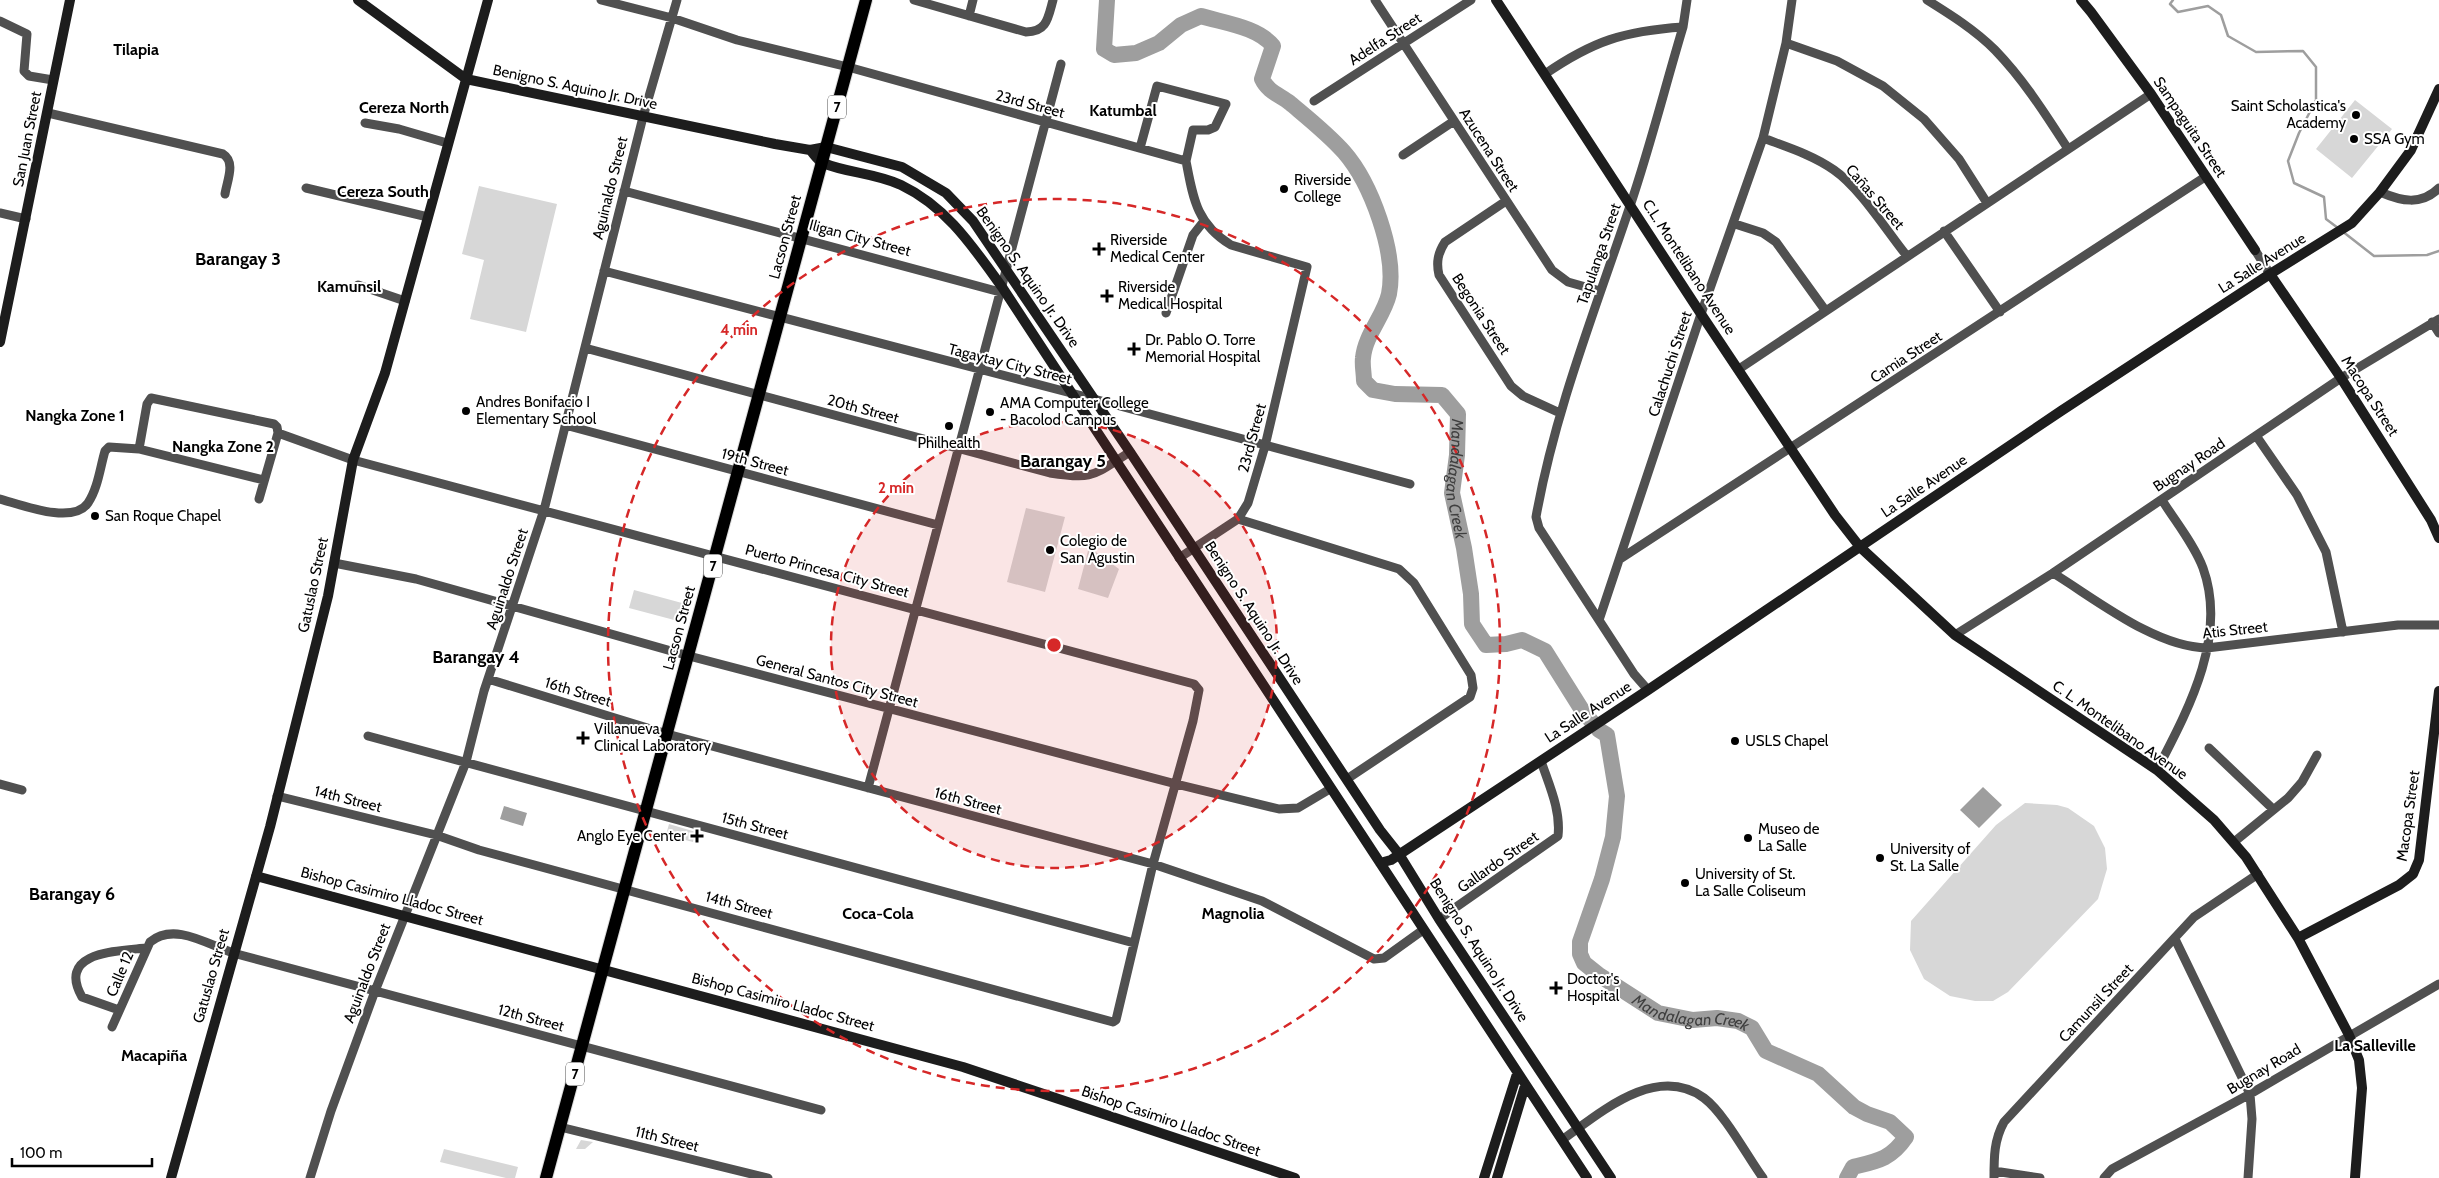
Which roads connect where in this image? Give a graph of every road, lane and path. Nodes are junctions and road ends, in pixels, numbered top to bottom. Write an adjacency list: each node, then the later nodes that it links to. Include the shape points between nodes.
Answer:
1 (70, 0): 27 (street, San Juan Street)
2 (358, 0): 26 (street, Benigno S. Aquino Jr. Drive)
3 (488, 0): 26 (street, Gatuslao Street)
4 (600, 0): 18 (street, 23rd Street)
5 (677, 0): 18 (street, Aguinaldo Street)
6 (866, 0): 24 (main road, Lacson Street / 7)
7 (914, 0): 17 (street)
8 (973, 0): 17 (street)
9 (1053, 0): 17 (street, via 1046,24 1038,31 1026,32)
10 (1375, 0): 22 (street, Azucena Street)
11 (1471, 0): 22 (street, Adelfa Street)
12 (1496, 0): 25 (street, C.L. Montelibano Avenue)
13 (1687, 0): 20 (street, Tapulanga Street)
14 (1792, 0): 21 (street, Calachuchi Street)
15 (1927, 0): 40 (street, via 1964,24 1995,50 2030,92)
16 (2080, 0): 29 (street, Sampaguita Street)
17 (969, 16)
18 (672, 18): 24 (street, 23rd Street, via 737,40); 32 (street, Aguinaldo Street)
19 (0, 21): 27 (street, via 27,34 24,71 29,76)
20 (1683, 27): 25 (street, via 1610,38 1576,53); 53 (street, Tapulanga Street)
21 (1786, 43): 36 (street, Calachuchi Street); 52 (street, via 1837,61 1883,86 1924,119 1959,158)
22 (1403, 44): 30 (street, Adelfa Street); 33 (street, Azucena Street)
23 (1061, 64): 35 (street)
24 (848, 67): 35 (street, 23rd Street); 38 (main road, Lacson Street / 7)
25 (1545, 74): 53 (street, C.L. Montelibano Avenue)
26 (466, 79): 32 (street, Benigno S. Aquino Jr. Drive); 37 (street, Gatuslao Street)
27 (53, 80): 31 (street, San Juan Street)
28 (2439, 89): 49 (street, La Salle Avenue, via 2412,150)
29 (2151, 94): 40 (street); 45 (street, Sampaguita Street)
30 (1314, 101)
31 (48, 113): 50 (street, via 223,154 230,163); 56 (street, San Juan Street)
32 (643, 117): 41 (street, Benigno S. Aquino Jr. Drive); 48 (street, Aguinaldo Street)
33 (1454, 121): 42 (street); 51 (street, Azucena Street)
34 (365, 123): 37 (street)
35 (1045, 123): 39 (street, 23rd Street); 63 (street)
36 (1763, 138): 58 (street, Calachuchi Street); 62 (street, Cañas Street, via 1812,157 1848,181)
37 (447, 143): 55 (street, Gatuslao Street)
38 (826, 146): 41 (street, Benigno S. Aquino Jr. Drive); 44 (main road, Lacson Street / 7); 63 (street, Benigno S. Aquino Jr. Drive, via 902,167 937,186 969,216)
39 (1140, 148): 43 (street, 23rd Street); 43 (street, via 1157,86 1226,104 1215,127 1193,130)
40 (2068, 149): 52 (street)
41 (810, 150): 44 (street)
42 (1402, 155)
43 (1186, 161): 57 (street, 23rd Street, via 1194,203)
44 (822, 163): 60 (main road, Lacson Street / 7); 67 (street, Benigno S. Aquino Jr. Drive, via 891,181 928,200 967,238)
45 (2206, 178): 61 (street, Sampaguita Street); 71 (street, Camia Street)
46 (306, 188): 55 (street)
47 (2439, 188): 49 (street, via 2426,198 2414,200 2399,200)
48 (624, 191): 60 (street, Iligan City Street); 64 (street, Aguinaldo Street)
49 (2380, 192): 65 (street, La Salle Avenue, via 2352,223 2332,238)
50 (225, 194)
51 (1506, 201): 68 (street, Azucena Street, via 1552,270 1568,282); 86 (street, Begonia Street, via 1445,242 1437,266 1511,386 1523,396)
52 (1987, 203): 59 (street)
53 (1630, 205): 68 (street, Tapulanga Street); 73 (street, C.L. Montelibano Avenue)
54 (0, 213): 56 (street)
55 (428, 217): 69 (street, Gatuslao Street)
56 (26, 219): 75 (street, San Juan Street)
57 (1204, 221): 72 (street, via 1193,235); 90 (street, 23rd Street, via 1230,245 1308,267)
58 (1735, 224): 70 (street, via 1763,233 1776,242); 73 (street, Calachuchi Street)
59 (1944, 231): 62 (street); 71 (street)
60 (802, 237): 67 (street, Iligan City Street); 74 (main road, Lacson Street / 7)
61 (2255, 250): 65 (street, Sampaguita Street)
62 (1907, 256): 70 (street)
63 (1007, 269): 67 (street); 85 (street, Benigno S. Aquino Jr. Drive)
64 (604, 271): 74 (street, Tagaytay City Street); 79 (street, Aguinaldo Street)
65 (2270, 274): 82 (street, Macopa Street); 108 (street, La Salle Avenue)
66 (358, 285): 69 (street)
67 (1001, 290): 81 (street); 83 (street, Benigno S. Aquino Jr. Drive)
68 (1600, 291): 86 (street, Tapulanga Street)
69 (405, 300): 95 (street, Gatuslao Street, via 385,373)
70 (1825, 310): 80 (street)
71 (2000, 312): 92 (street, Camia Street)
72 (1166, 313)
73 (1701, 314): 80 (street, C.L. Montelibano Avenue); 111 (street, Calachuchi Street)
74 (780, 318): 81 (street, Tagaytay City Street); 84 (main road, Lacson Street / 7)
75 (2, 319): 78 (street, San Juan Street)
76 (2436, 321): 77 (street); 82 (street, Bugnay Road)
77 (2439, 332)
78 (0, 342)
79 (584, 348): 84 (street, 20th Street); 87 (street, Aguinaldo Street)
80 (1739, 369): 92 (street, C.L. Montelibano Avenue)
81 (979, 371): 83 (street, Tagaytay City Street); 91 (street)
82 (2341, 378): 89 (street, Bugnay Road); 106 (street, Macopa Street, via 2431,520)
83 (1071, 393): 85 (street, Tagaytay City Street); 96 (street, Benigno S. Aquino Jr. Drive)
84 (759, 395): 91 (street, 20th Street); 97 (main road, Lacson Street / 7)
85 (1094, 399): 90 (street, Tagaytay City Street); 94 (street, Benigno S. Aquino Jr. Drive)
86 (1560, 414): 116 (street, Tapulanga Street, via 1536,517 1539,528)
87 (565, 425): 97 (street, 19th Street); 103 (street, Aguinaldo Street)
88 (278, 433): 93 (street, Puerto Princesa City Street, via 274,424 151,398 147,404); 95 (street, Puerto Princesa City Street); 98 (street)
89 (2256, 437): 102 (street, Bugnay Road); 119 (street, via 2297,495 2326,552)
90 (1265, 446): 99 (street, Tagaytay City Street); 104 (street, 23rd Street, via 1248,503)
91 (959, 448): 96 (street, 20th Street, via 1074,477 1091,476); 105 (street)
92 (1792, 448): 108 (street, C.L. Montelibano Avenue); 111 (street, Camia Street)
93 (139, 449): 98 (street); 100 (street, via 109,447 105,451 93,493 79,512 45,511)
94 (1130, 452): 96 (street, 20th Street); 107 (street, Benigno S. Aquino Jr. Drive)
95 (353, 460): 103 (street, Puerto Princesa City Street); 112 (street, Gatuslao Street)
96 (1116, 461): 110 (street, Benigno S. Aquino Jr. Drive)
97 (738, 472): 105 (street, 19th Street); 109 (main road, Lacson Street / 7)
98 (264, 480): 101 (street)
99 (1410, 484)
100 (0, 499)
101 (259, 499)
102 (2162, 500): 113 (street, Bugnay Road); 122 (street, via 2203,570 2208,587 2210,619)
103 (544, 510): 109 (street, Puerto Princesa City Street); 114 (street, Aguinaldo Street)
104 (1238, 519): 107 (street); 137 (street, via 1399,569 1414,583 1472,676 1470,697)
105 (938, 525): 115 (street)
106 (2439, 538)
107 (1193, 548): 110 (street); 117 (street, Benigno S. Aquino Jr. Drive)
108 (1860, 548): 121 (street, C. L. Montelibano Avenue); 125 (street, La Salle Avenue)
109 (716, 556): 115 (street, Puerto Princesa City Street); 123 (main road, Lacson Street / 7)
110 (1179, 558): 120 (street, Benigno S. Aquino Jr. Drive)
111 (1620, 559): 116 (street, Calachuchi Street)
112 (334, 563): 114 (street, General Santos City Street, via 416,579); 143 (street, Gatuslao Street)
113 (2053, 573): 121 (street, Bugnay Road); 122 (street, Atis Street, via 2154,635 2170,642)
114 (513, 605): 123 (street, General Santos City Street); 124 (street, Aguinaldo Street)
115 (916, 609): 127 (street); 139 (street, Puerto Princesa City Street, via 1194,684 1198,687 1198,695)
116 (1599, 620): 125 (street)
117 (1243, 623): 120 (street); 128 (street, Benigno S. Aquino Jr. Drive)
118 (2439, 625): 119 (street, Atis Street, via 2398,625)
119 (2343, 632): 122 (street, Atis Street)
120 (1228, 633): 131 (street, Benigno S. Aquino Jr. Drive)
121 (1955, 636): 136 (street, C. L. Montelibano Avenue)
122 (2207, 648): 136 (street, via 2198,684)
123 (689, 656): 127 (street, General Santos City Street); 129 (main road, Lacson Street / 7)
124 (488, 679): 129 (street, 16th Street); 135 (street, Aguinaldo Street)
125 (1648, 690): 134 (street, La Salle Avenue)
126 (2439, 691): 157 (street, Macopa Street, via 2419,860 2413,874 2399,885)
127 (889, 709): 139 (street, General Santos City Street); 140 (street)
128 (1315, 733): 131 (street); 137 (street, Benigno S. Aquino Jr. Drive)
129 (667, 734): 140 (street, 16th Street); 145 (main road, Lacson Street / 7)
130 (368, 736): 135 (street, 15th Street)
131 (1300, 743): 141 (street, Benigno S. Aquino Jr. Drive)
132 (2209, 748): 144 (street)
133 (2317, 755): 144 (street, via 2302,782)
134 (1540, 761): 148 (street, La Salle Avenue); 155 (street, Gallardo Street, via 1554,799 1558,836)
135 (466, 762): 145 (street, 15th Street); 146 (street, Aguinaldo Street)
136 (2157, 770): 147 (street, C. L. Montelibano Avenue, via 2194,800)
137 (1346, 779): 148 (street, Benigno S. Aquino Jr. Drive)
138 (0, 784): 142 (street)
139 (1176, 784): 141 (street, General Santos City Street, via 1288,810 1298,808); 150 (street)
140 (868, 788): 150 (street, 16th Street)
141 (1330, 789): 149 (street, Benigno S. Aquino Jr. Drive)
142 (22, 790)
143 (277, 796): 146 (street, 14th Street); 152 (street, Gatuslao Street)
144 (2273, 809): 147 (street)
145 (647, 810): 153 (main road, Lacson Street / 7); 159 (street, 15th Street)
146 (436, 835): 153 (street, 14th Street, via 479,850); 154 (street, Aguinaldo Street)
147 (2234, 842): 151 (street, C. L. Montelibano Avenue)
148 (1399, 854): 149 (street, La Salle Avenue); 155 (street, Benigno S. Aquino Jr. Drive)
149 (1380, 863): 156 (street, Benigno S. Aquino Jr. Drive)
150 (1152, 864): 156 (street, 16th Street, via 1262,901 1374,959 1384,958); 159 (street)
151 (2258, 874): 157 (street, C. L. Montelibano Avenue); 158 (street, Camunsil Street, via 2194,917)
152 (256, 876): 154 (street, Bishop Casimiro Lladoc Street); 161 (street, Gatuslao Street)
153 (626, 888): 159 (street, 14th Street, via 1109,1022 1116,1020); 162 (main road, Lacson Street / 7)
154 (405, 915): 162 (street, Bishop Casimiro Lladoc Street); 164 (street, Aguinaldo Street)
155 (1439, 919): 174 (street, Benigno S. Aquino Jr. Drive)
156 (1423, 930): 169 (street, Benigno S. Aquino Jr. Drive)
157 (2298, 938): 167 (street, C. L. Montelibano Avenue)
158 (2175, 939): 171 (street); 176 (street, Camunsil Street, via 2004,1122 1994,1148)
159 (1134, 943)
160 (146, 948): 161 (street, Calle 12, via 156,937 175,933); 165 (street, Calle 12); 165 (street, Calle 12, via 98,953 90,956 78,971 76,981 82,997)
161 (233, 953): 164 (street, 12th Street); 178 (street, Gatuslao Street)
162 (604, 969): 168 (main road, Lacson Street / 7); 182 (street, Bishop Casimiro Lladoc Street, via 963,1067)
163 (2439, 984): 167 (street, Bugnay Road)
164 (374, 991): 168 (street, 12th Street); 179 (street, Aguinaldo Street, via 330,1111)
165 (119, 1010): 166 (street, Calle 12)
166 (112, 1027)
167 (2349, 1035): 171 (street, Bugnay Road); 191 (street, C. L. Montelibano Avenue, via 2362,1077)
168 (583, 1046): 172 (street, 12th Street); 173 (main road, Lacson Street / 7)
169 (1518, 1074): 170 (street, Benigno S. Aquino Jr. Drive); 183 (street)
170 (1525, 1086): 175 (street, Benigno S. Aquino Jr. Drive); 184 (street)
171 (2250, 1094): 189 (street, Bugnay Road, via 2112,1169); 190 (street, via 2252,1119)
172 (821, 1110)
173 (560, 1127): 180 (main road, Lacson Street / 7); 181 (street, 11th Street)
174 (1578, 1129): 175 (street); 177 (street, Benigno S. Aquino Jr. Drive); 187 (street, via 1629,1095 1652,1088 1683,1088 1704,1098 1715,1110)
175 (1562, 1140): 185 (street, Benigno S. Aquino Jr. Drive)
176 (1994, 1174): 188 (street)
177 (1609, 1175): 186 (street)
178 (171, 1178)
179 (310, 1178)
180 (546, 1178)
181 (768, 1178)
182 (1295, 1178)
183 (1484, 1178)
184 (1497, 1178)
185 (1586, 1178)
186 (1598, 1178)
187 (1763, 1178)
188 (2040, 1178)
189 (2104, 1178)
190 (2248, 1178)
191 (2355, 1178)

